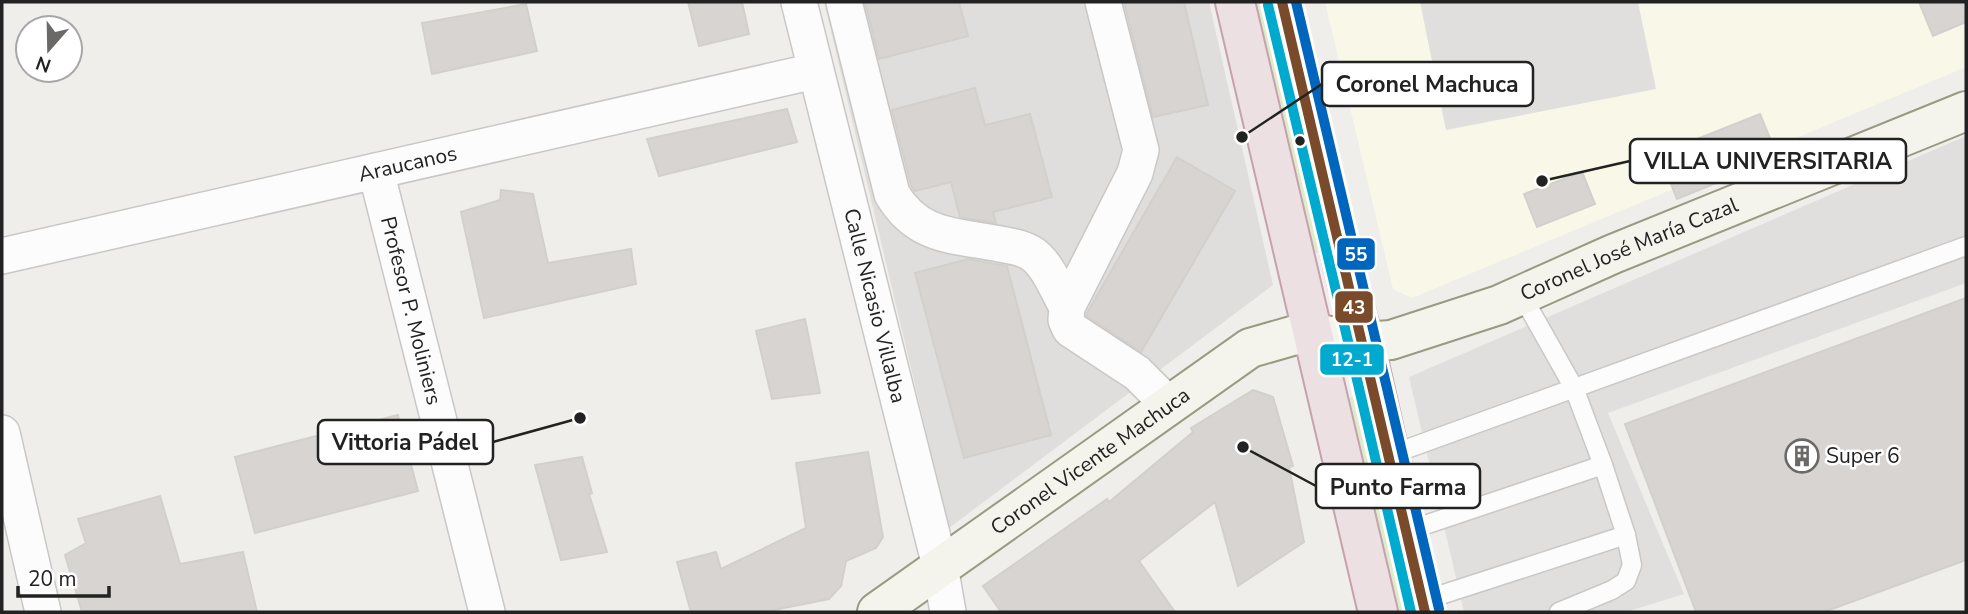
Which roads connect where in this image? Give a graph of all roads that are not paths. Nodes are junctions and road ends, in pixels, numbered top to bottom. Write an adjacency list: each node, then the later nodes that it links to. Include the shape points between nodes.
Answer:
1 (799, 2): 6 (street, Calle Nicasio Villalba)
2 (844, 2): 12 (street, via 892,194 901,210 933,231 1031,254)
3 (1103, 2): 12 (street, via 1141,150 1136,173)
4 (1235, 2): 13 (highway)
5 (1282, 2): 14 (highway)
6 (815, 71): 8 (street, Araucanos); 22 (street, Calle Nicasio Villalba)
7 (1966, 111): 11 (street, Coronel José María Cazal)
8 (376, 171): 10 (street, Araucanos); 25 (street, Profesor P. Moliniers)
9 (1966, 246): 15 (lane)
10 (2, 256)
11 (1521, 294): 14 (street, Coronel José María Cazal, via 1391,340); 15 (lane)
12 (1067, 307): 16 (street, via 1070,329 1137,373)
13 (1313, 333): 14 (street, Coronel José María Cazal); 16 (street, Coronel Vicente Machuca, via 1250,348); 28 (highway)
14 (1364, 342): 18 (highway)
15 (1574, 388): 18 (lane); 19 (lane)
16 (1169, 405): 22 (street, Coronel Vicente Machuca)
17 (2, 433): 24 (street)
18 (1390, 455): 20 (highway)
19 (1603, 465): 20 (lane); 21 (lane)
20 (1407, 531): 23 (highway)
21 (1626, 535): 23 (lane); 29 (lane, via 1632,565 1626,580)
22 (940, 566): 26 (street, Coronel Vicente Machuca); 27 (street, Calle Nicasio Villalba)
23 (1423, 607)
24 (43, 612)
25 (487, 612)
26 (877, 612)
27 (948, 612)
28 (1378, 612)
29 (1559, 612)

